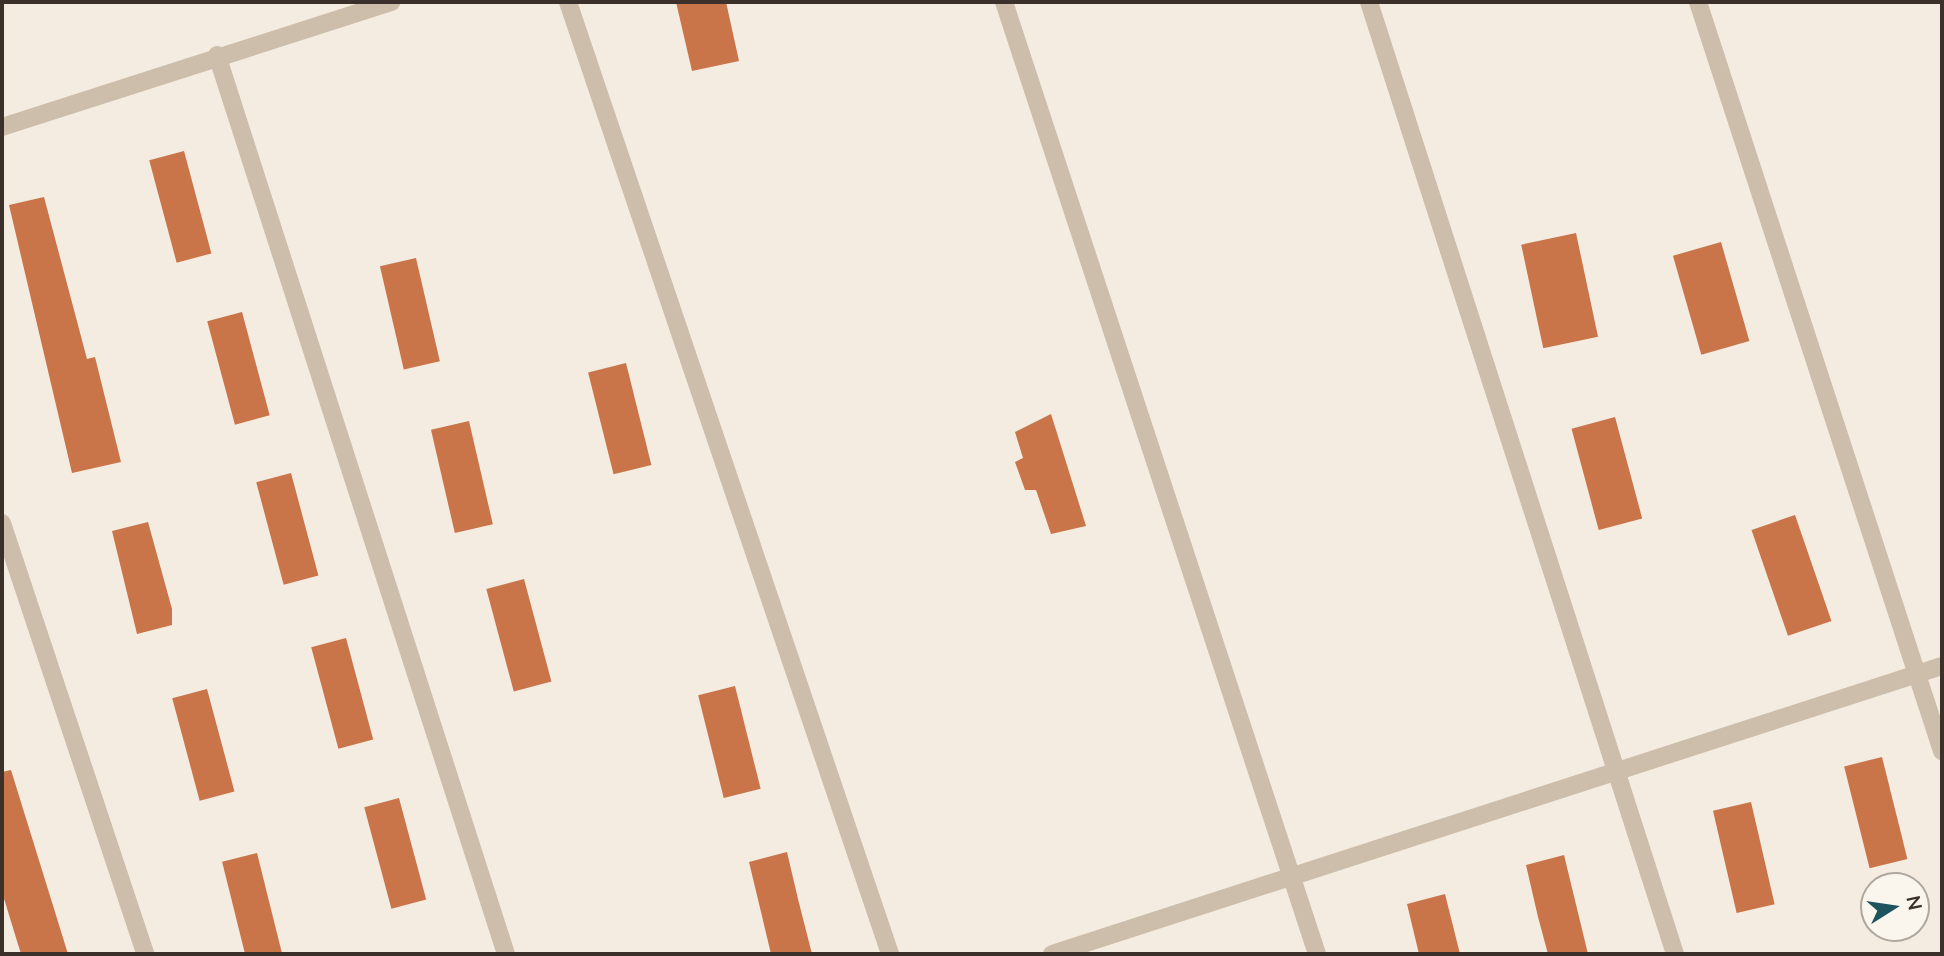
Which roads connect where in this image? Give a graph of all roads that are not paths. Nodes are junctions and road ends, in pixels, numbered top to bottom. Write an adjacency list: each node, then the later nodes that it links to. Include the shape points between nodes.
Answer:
1 (391, 2): 6 (lane)
2 (568, 2): 16 (lane)
3 (1004, 2): 13 (lane)
4 (1369, 2): 12 (lane)
5 (1698, 2): 10 (lane)
6 (217, 55): 7 (lane); 15 (lane)
7 (2, 127)
8 (2, 523): 14 (lane)
9 (1942, 667): 10 (lane)
10 (1918, 674): 11 (lane); 12 (lane)
11 (1942, 751)
12 (1619, 771): 13 (lane); 19 (lane)
13 (1291, 877): 17 (lane); 18 (lane)
14 (145, 954)
15 (506, 954)
16 (890, 954)
17 (1052, 954)
18 (1317, 954)
19 (1675, 954)

